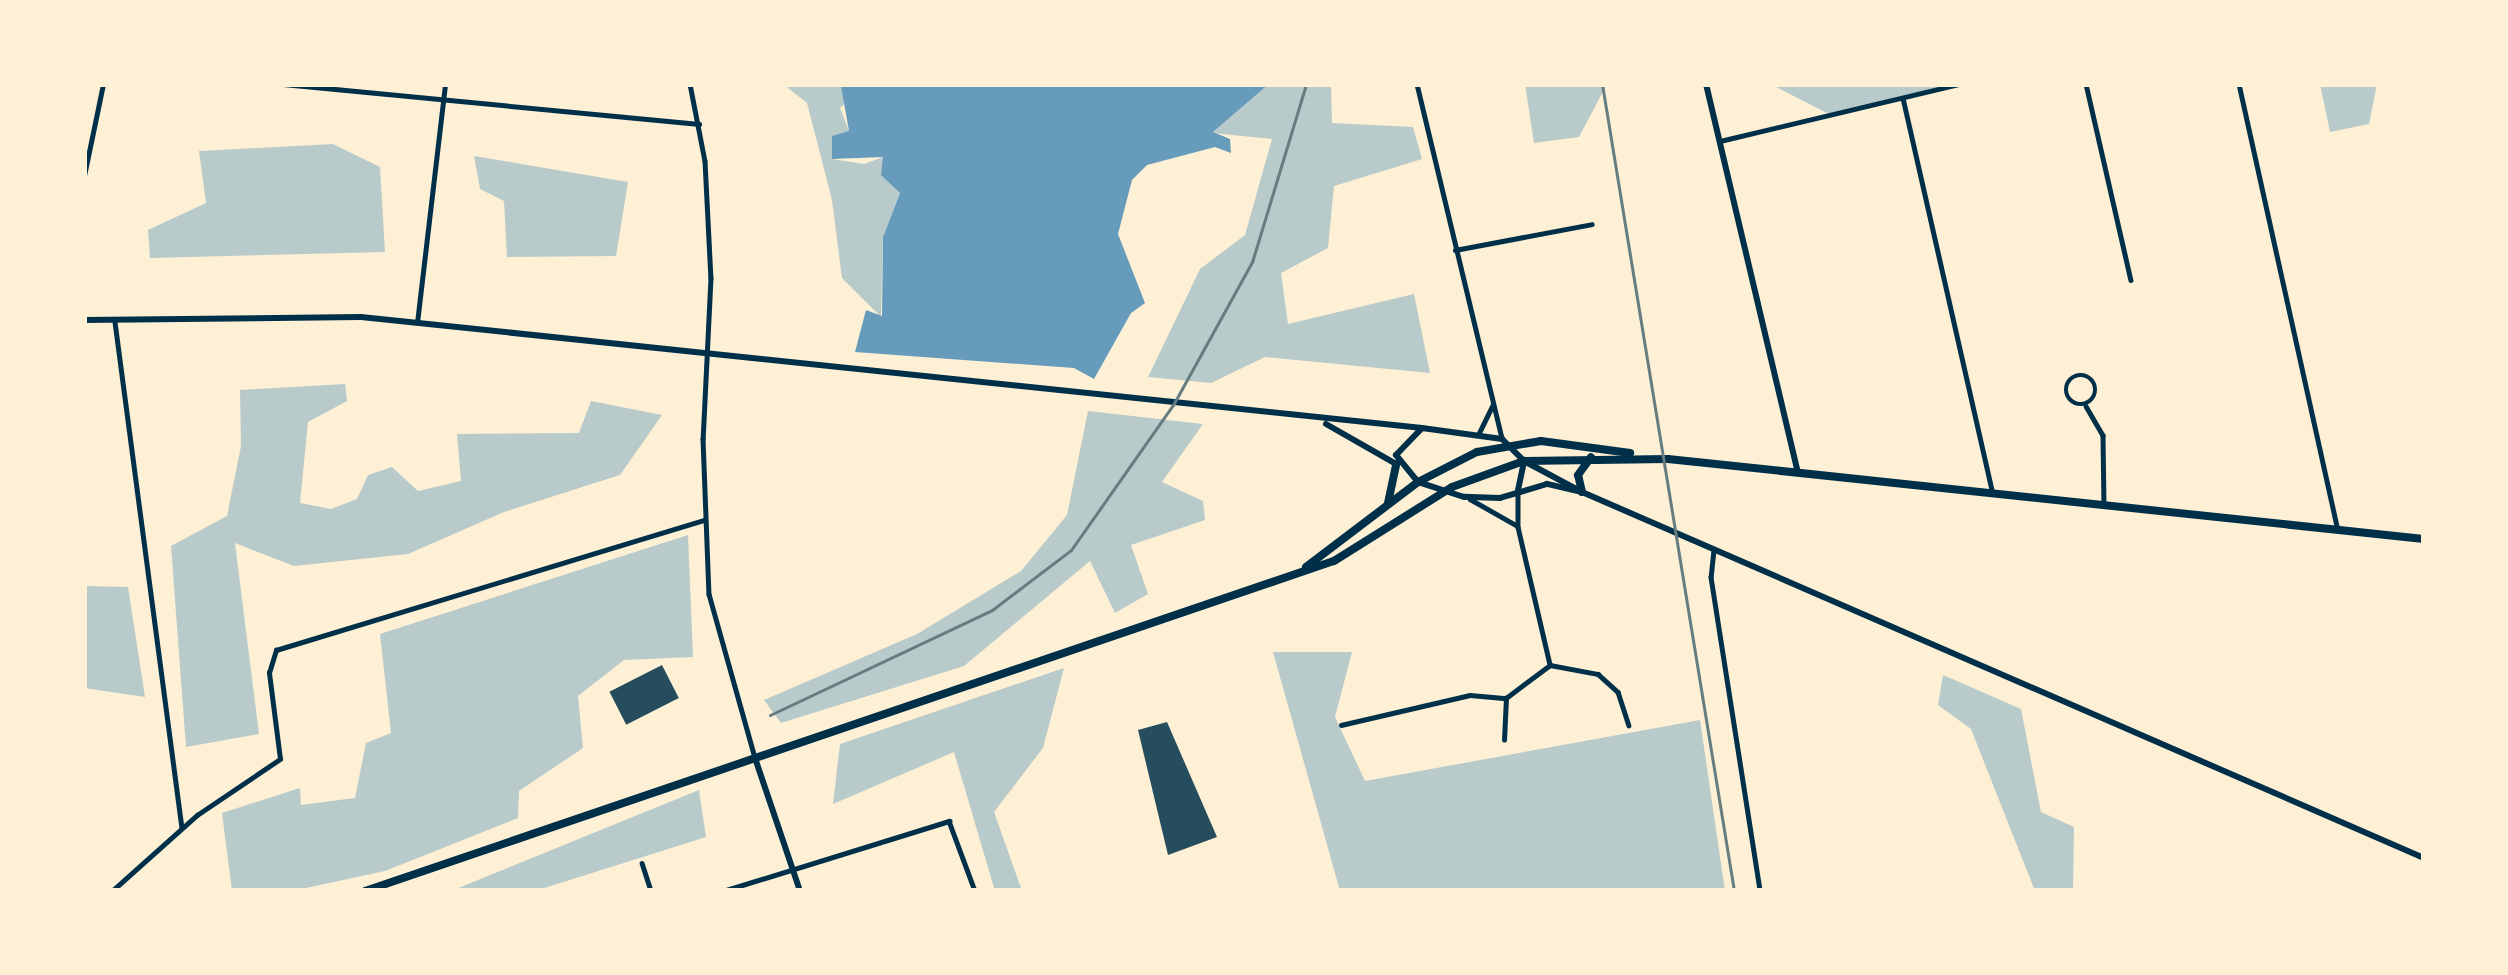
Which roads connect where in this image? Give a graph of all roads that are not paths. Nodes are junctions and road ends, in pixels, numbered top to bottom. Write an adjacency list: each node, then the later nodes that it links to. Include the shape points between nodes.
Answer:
1 (103, 84): 14 (street)
2 (284, 84): 11 (street)
3 (445, 84): 11 (street)
4 (691, 84): 12 (street)
5 (1417, 84): 16 (street)
6 (1706, 84): 13 (street)
7 (1960, 84): 10 (street)
8 (2086, 84): 17 (street)
9 (2239, 84): 45 (street)
10 (1903, 98): 13 (street); 37 (street)
11 (443, 100): 12 (street); 20 (street)
12 (699, 124): 21 (street)
13 (1720, 141): 32 (street)
14 (84, 176)
15 (1592, 224): 16 (street)
16 (1455, 250): 22 (street)
17 (2131, 280)
18 (84, 320): 19 (street)
19 (115, 320): 20 (street); 55 (street)
20 (417, 323): 21 (street)
21 (709, 355): 24 (street); 42 (street)
22 (1492, 406): 26 (street); 27 (street)
23 (2086, 406): 23 (street, via 2068,396 2077,376 2096,384); 39 (street, via 2103,435)
24 (1316, 421): 25 (street); 31 (street, via 1362,437)
25 (1422, 428): 26 (street); 31 (street, via 1402,443)
26 (1478, 435): 27 (street)
27 (1506, 442): 29 (highway, via 1564,442); 30 (street); 33 (highway)
28 (1593, 456): 29 (highway); 30 (highway); 36 (highway, via 1578,475)
29 (1651, 458): 32 (highway)
30 (1524, 461): 34 (street); 35 (highway); 36 (street)
31 (1396, 464): 33 (street); 40 (highway)
32 (1798, 472): 37 (highway)
33 (1418, 482): 35 (street); 40 (highway)
34 (1518, 490): 36 (street, via 1547,484); 38 (street); 43 (street)
35 (1445, 492): 38 (street); 44 (highway)
36 (1582, 492): 47 (street)
37 (1993, 493): 39 (highway)
38 (1464, 497): 43 (street)
39 (2104, 504): 45 (highway)
40 (1386, 507): 41 (highway)
41 (1375, 517): 44 (highway); 48 (highway)
42 (705, 520): 54 (street, via 712,617); 55 (street, via 276,650 268,673 280,759)
43 (1518, 527): 49 (street)
44 (1384, 530): 48 (highway)
45 (2338, 530): 46 (highway)
46 (2424, 538)
47 (1714, 550): 56 (street); 65 (street, via 1711,577)
48 (1294, 575): 54 (highway)
49 (1550, 665): 50 (street); 52 (street, via 1598,674 1618,692)
50 (1507, 698): 51 (street, via 1470,694); 53 (street)
51 (1341, 725)
52 (1630, 725)
53 (1504, 740)
54 (755, 758): 58 (street); 60 (highway)
55 (182, 828): 59 (street)
56 (2424, 858)
57 (641, 863): 61 (street)
58 (792, 868): 62 (street); 63 (street); 64 (street, via 949,820)
59 (112, 891)
60 (364, 891)
61 (651, 891)
62 (723, 891)
63 (800, 891)
64 (975, 891)
65 (1760, 891)

